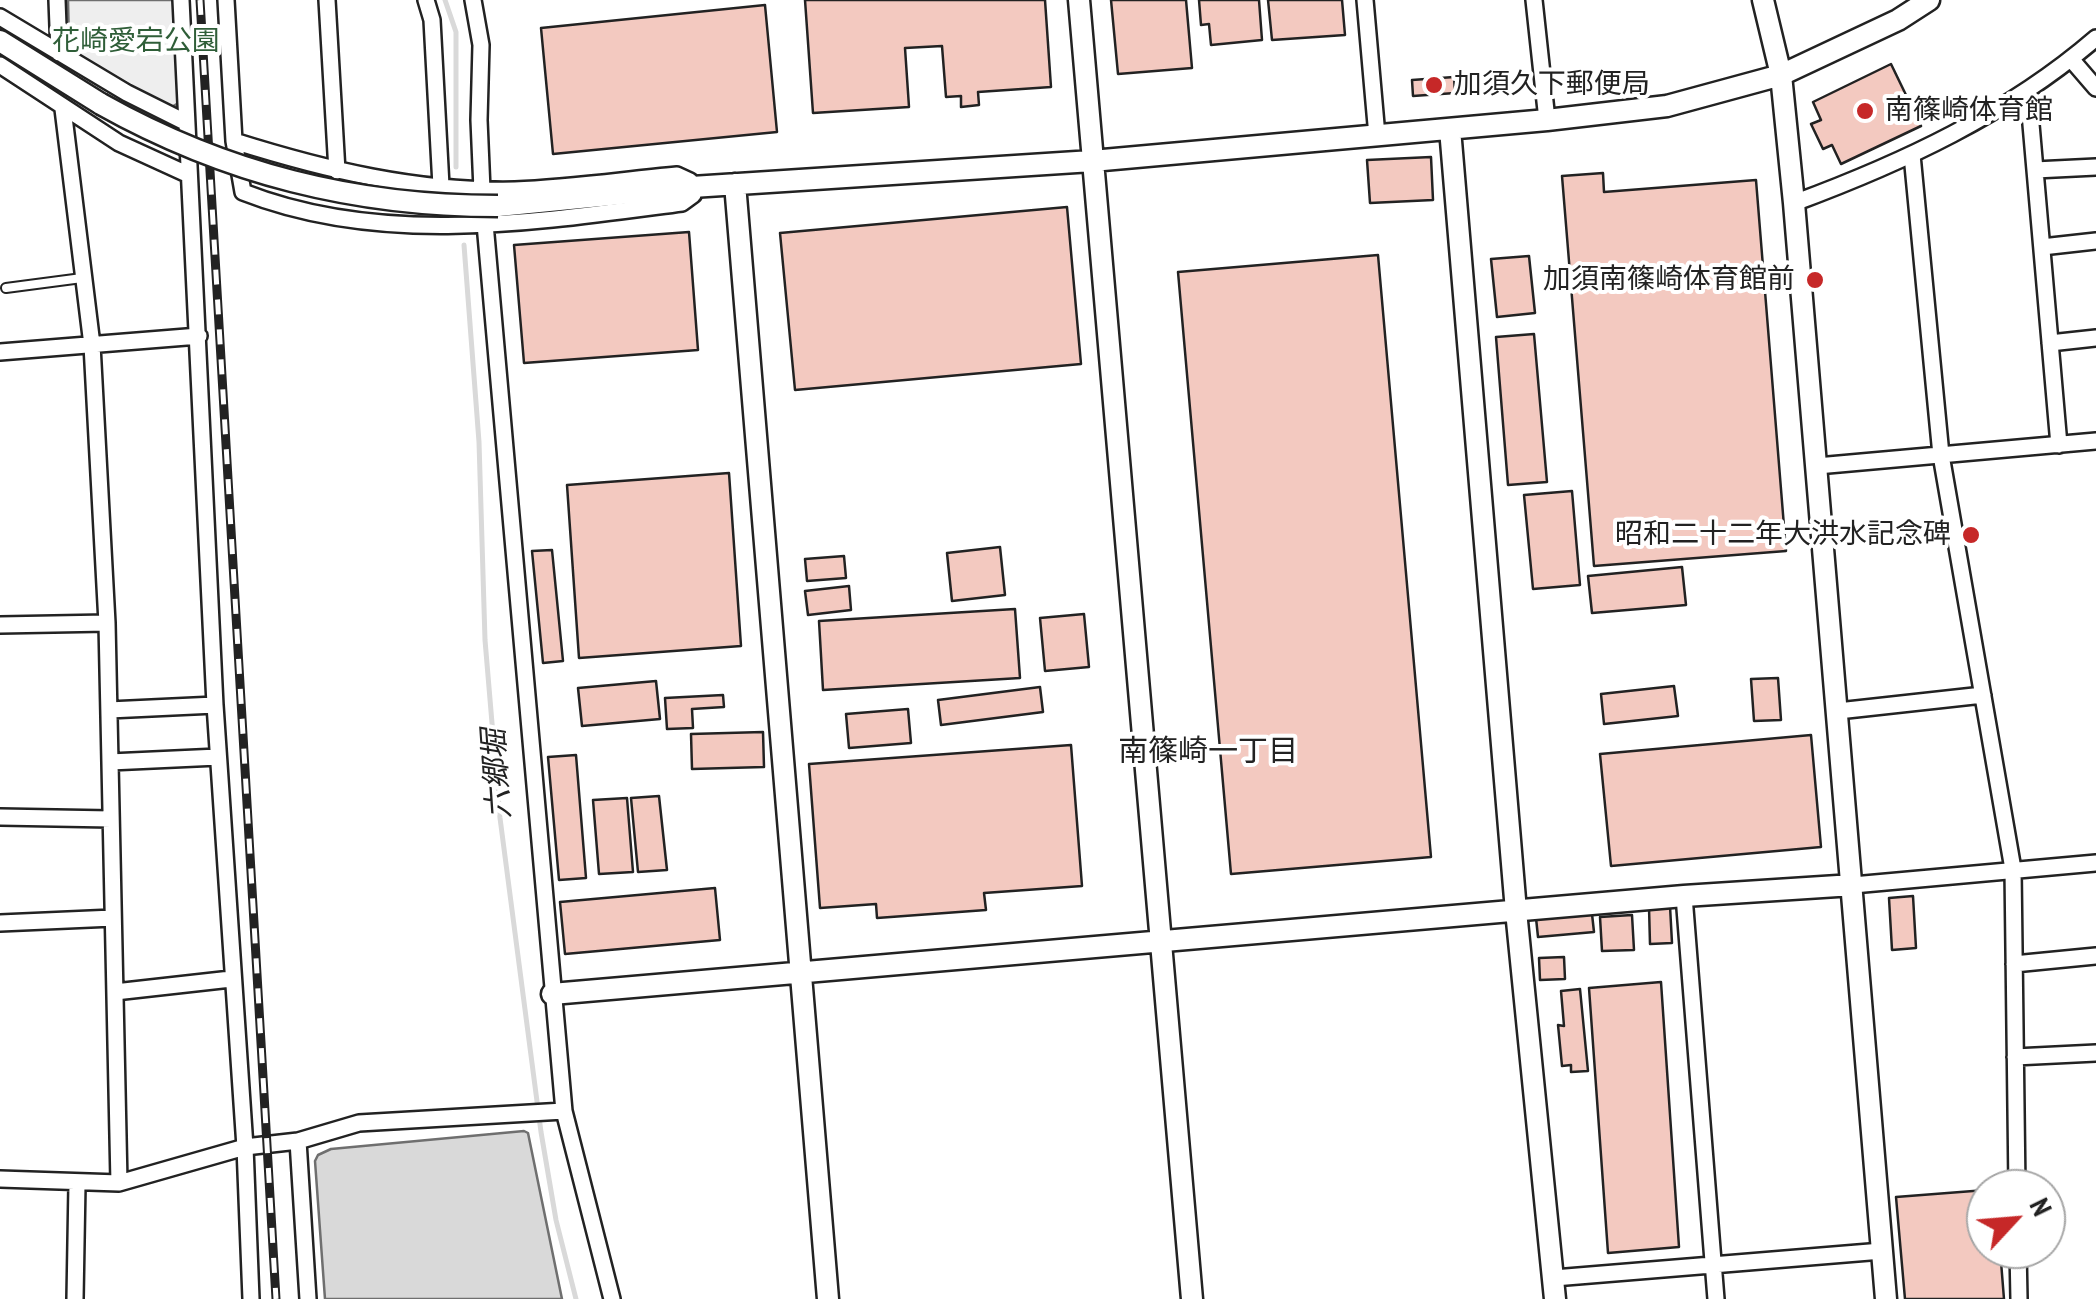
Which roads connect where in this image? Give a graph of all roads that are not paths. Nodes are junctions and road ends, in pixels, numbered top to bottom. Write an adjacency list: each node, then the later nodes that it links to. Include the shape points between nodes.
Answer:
1 (58, 0): 15 (street)
2 (181, 0): 23 (street)
3 (226, 0): 26 (street)
4 (326, 0): 31 (street)
5 (426, 0): 34 (street)
6 (473, 0): 36 (street, via 481,44)
7 (1080, 0): 28 (street)
8 (1366, 0): 25 (street)
9 (1534, 0): 22 (street)
10 (1762, 0): 18 (street)
11 (1929, 0): 18 (street)
12 (0, 16): 15 (street)
13 (2096, 38): 16 (street)
14 (0, 41): 38 (street, bridge, via 101,104 192,148 313,188)
15 (59, 53): 23 (street)
16 (2071, 59): 19 (street); 20 (street)
17 (0, 65): 21 (street)
18 (1781, 75): 22 (street, via 1667,106); 37 (street)
19 (2096, 88)
20 (2028, 90): 27 (street); 30 (street)
21 (63, 109): 32 (street); 41 (street)
22 (1546, 120): 24 (street)
23 (185, 122): 32 (street)
24 (1450, 129): 25 (street); 66 (street)
25 (1377, 136): 28 (street)
26 (234, 141): 31 (street); 38 (street, via 243,192 276,205 355,222)
27 (1912, 155): 37 (street); 50 (street)
28 (1092, 161): 33 (street); 69 (street)
29 (2096, 166): 30 (street)
30 (2035, 170): 40 (street)
31 (337, 171): 34 (street)
32 (190, 175): 43 (street)
33 (735, 184): 35 (street); 72 (street)
34 (441, 186): 36 (street)
35 (692, 187): 36 (street, via 677,176); 38 (street)
36 (482, 190): 38 (street)
37 (1794, 204): 51 (street)
38 (492, 216): 75 (street, via 516,599)
39 (2096, 241): 40 (street)
40 (2042, 247): 45 (street)
41 (82, 278): 42 (lane); 46 (street)
42 (6, 288)
43 (199, 336): 46 (street); 55 (street)
44 (2096, 338): 45 (street)
45 (2050, 343): 49 (street)
46 (92, 345): 47 (street); 52 (street)
47 (0, 352)
48 (2096, 441): 49 (street)
49 (2060, 444): 50 (street)
50 (1941, 455): 51 (street); 54 (street)
51 (1817, 466): 57 (street)
52 (107, 623): 53 (street); 56 (street)
53 (0, 625)
54 (1983, 695): 57 (street); 63 (street)
55 (215, 705): 56 (street); 58 (street)
56 (109, 710): 59 (street)
57 (1838, 710): 64 (street)
58 (218, 756): 59 (street); 73 (street)
59 (110, 762): 61 (street)
60 (0, 817): 61 (street)
61 (111, 819): 67 (street)
62 (2096, 863): 63 (street)
63 (2013, 870): 64 (street); 71 (street)
64 (1852, 885): 65 (street); 85 (street)
65 (1684, 896): 66 (street); 86 (street)
66 (1516, 911): 69 (street); 88 (street)
67 (113, 918): 68 (street); 74 (street)
68 (0, 923)
69 (1161, 942): 72 (street); 94 (street)
70 (2096, 956): 71 (street)
71 (2014, 964): 77 (street)
72 (800, 973): 75 (street); 93 (street)
73 (231, 979): 74 (street); 80 (street)
74 (115, 992): 83 (street)
75 (552, 994): 78 (street)
76 (2096, 1053): 77 (street)
77 (2015, 1057): 81 (street)
78 (564, 1110): 79 (street, via 359,1124); 92 (street)
79 (298, 1141): 80 (street); 91 (street)
80 (244, 1148): 83 (street); 90 (street)
81 (2017, 1169)
82 (0, 1179): 84 (street)
83 (119, 1183): 84 (street)
84 (76, 1184): 89 (street)
85 (1882, 1250): 86 (street); 96 (street)
86 (1712, 1263): 88 (street); 95 (street)
87 (2019, 1269): 97 (street)
88 (1555, 1288)
89 (75, 1299)
90 (251, 1299)
91 (308, 1299)
92 (612, 1299)
93 (828, 1299)
94 (1192, 1299)
95 (1716, 1299)
96 (1886, 1299)
97 (2020, 1299)

